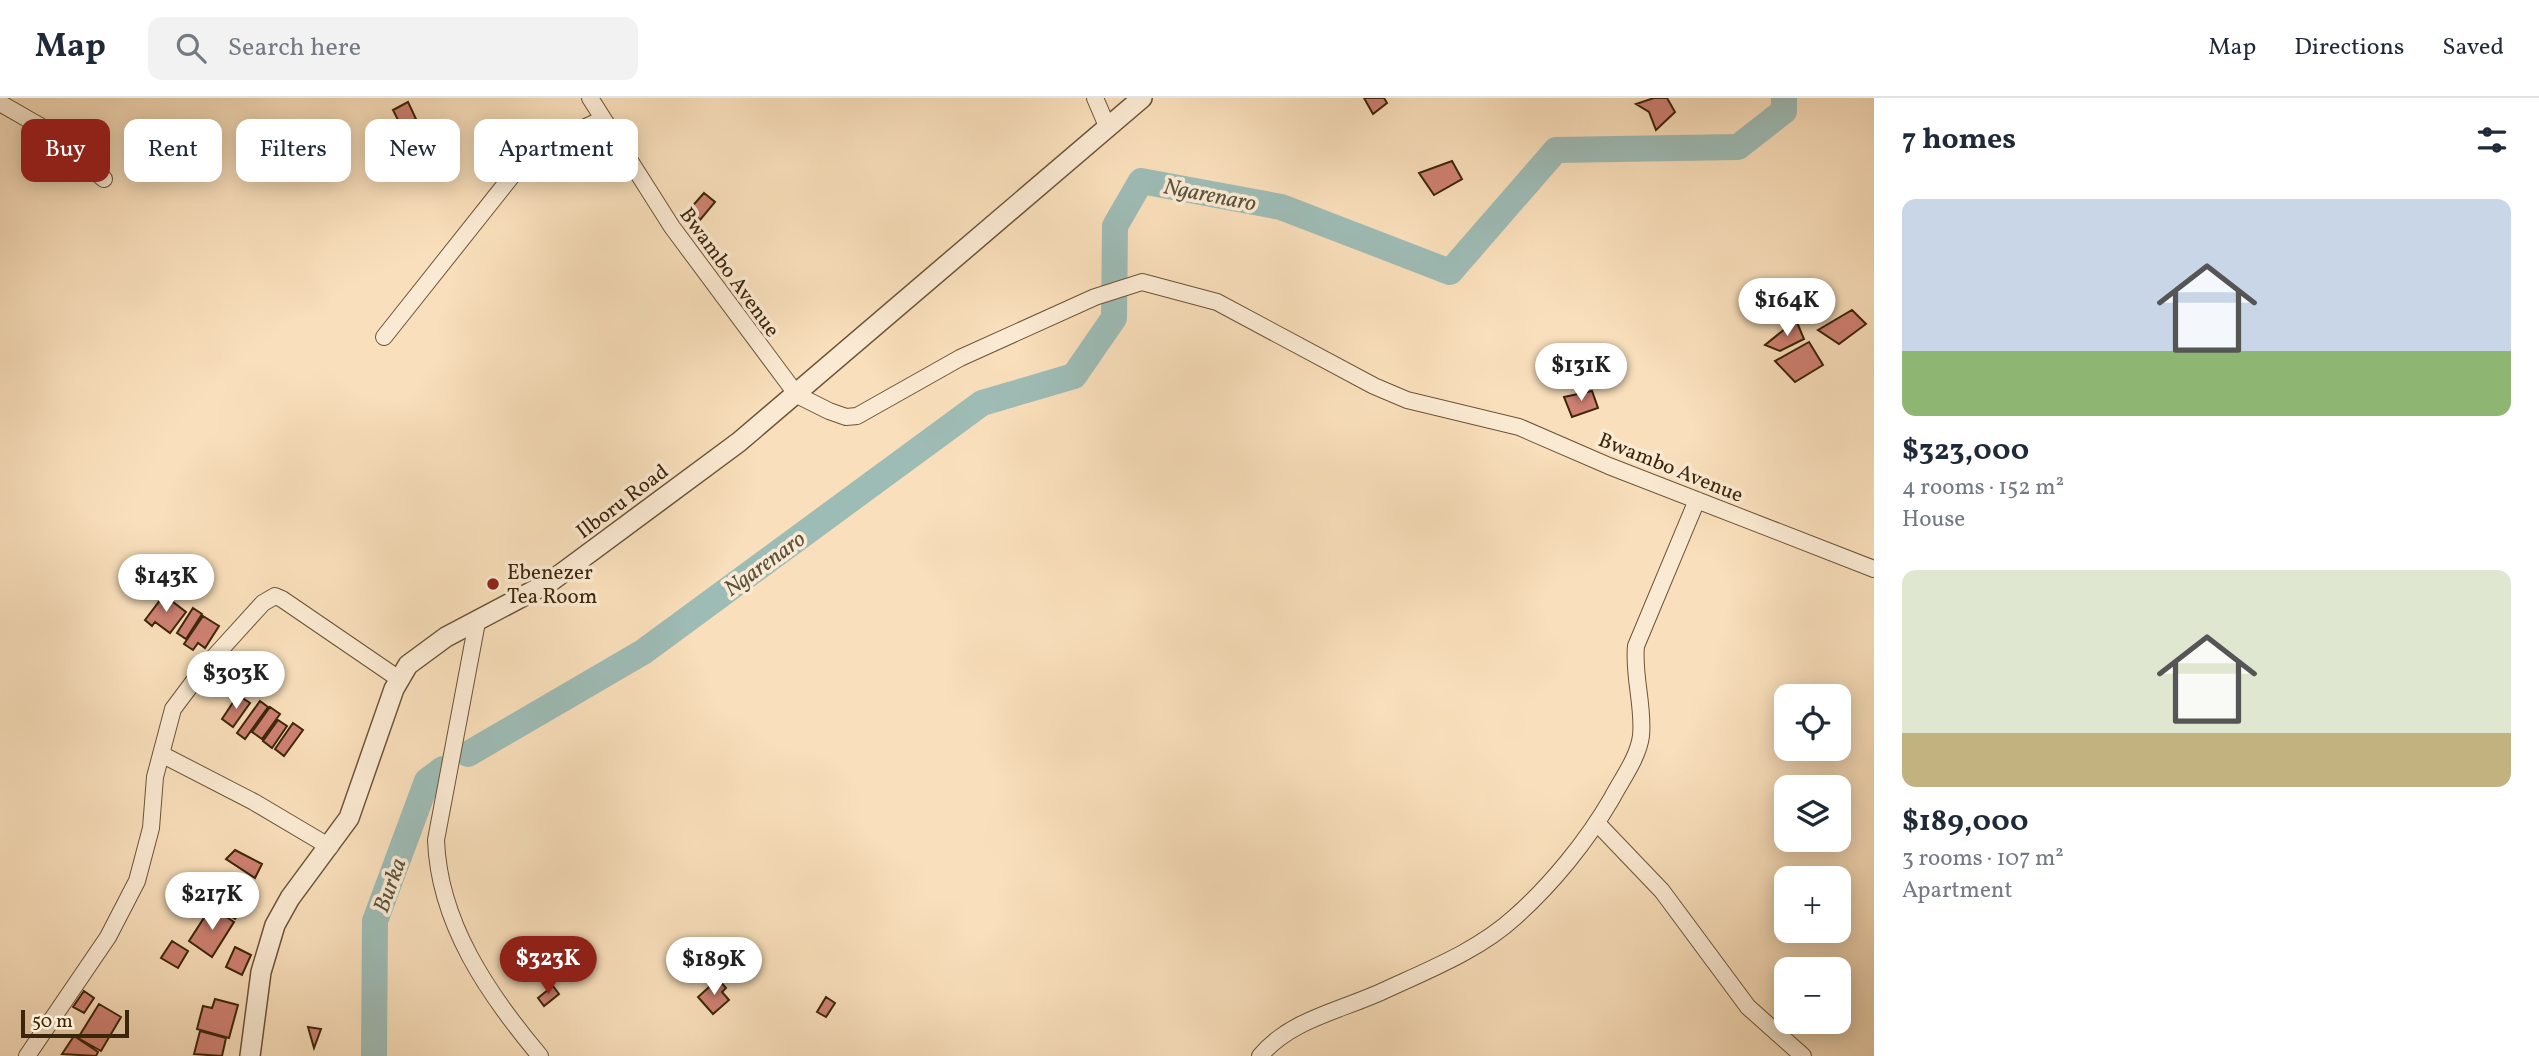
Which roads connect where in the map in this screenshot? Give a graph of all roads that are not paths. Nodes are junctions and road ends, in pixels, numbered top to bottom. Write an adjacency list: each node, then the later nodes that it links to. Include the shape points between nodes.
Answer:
1 (590, 98): 6 (street, Bwambo Avenue)
2 (1094, 98): 7 (street)
3 (1142, 98): 7 (street, Ilboru Road)
4 (0, 103): 5 (street)
5 (28, 119)
6 (603, 119)
7 (1107, 126): 11 (street, Ilboru Road)
8 (638, 174): 11 (street, Bwambo Avenue, via 672,228)
9 (507, 182): 10 (street)
10 (384, 337)
11 (797, 395): 12 (street, Bwambo Avenue, via 837,414 857,416 960,358 1096,297 1142,282 1217,302 1407,400 1519,427); 14 (street, Ilboru Road, via 593,552)
12 (1697, 500): 13 (street, Bwambo Avenue); 17 (street, via 1636,646 1641,736)
13 (1874, 569)
14 (477, 622): 15 (street, Ilboru Road, via 418,655); 21 (street, via 436,840 437,865 456,928 486,987)
15 (399, 679): 16 (street, via 275,596 263,603 203,669 173,709); 18 (street, Ilboru Road, via 358,800)
16 (161, 754): 18 (street); 19 (street, via 151,828 125,909)
17 (1597, 822): 22 (street, via 1544,888 1487,938 1426,971 1293,1028); 23 (street, via 1662,891 1748,1007)
18 (330, 847): 20 (street, Ilboru Road, via 290,898 270,937)
19 (27, 1056)
20 (250, 1056)
21 (540, 1056)
22 (1260, 1056)
23 (1803, 1056)

